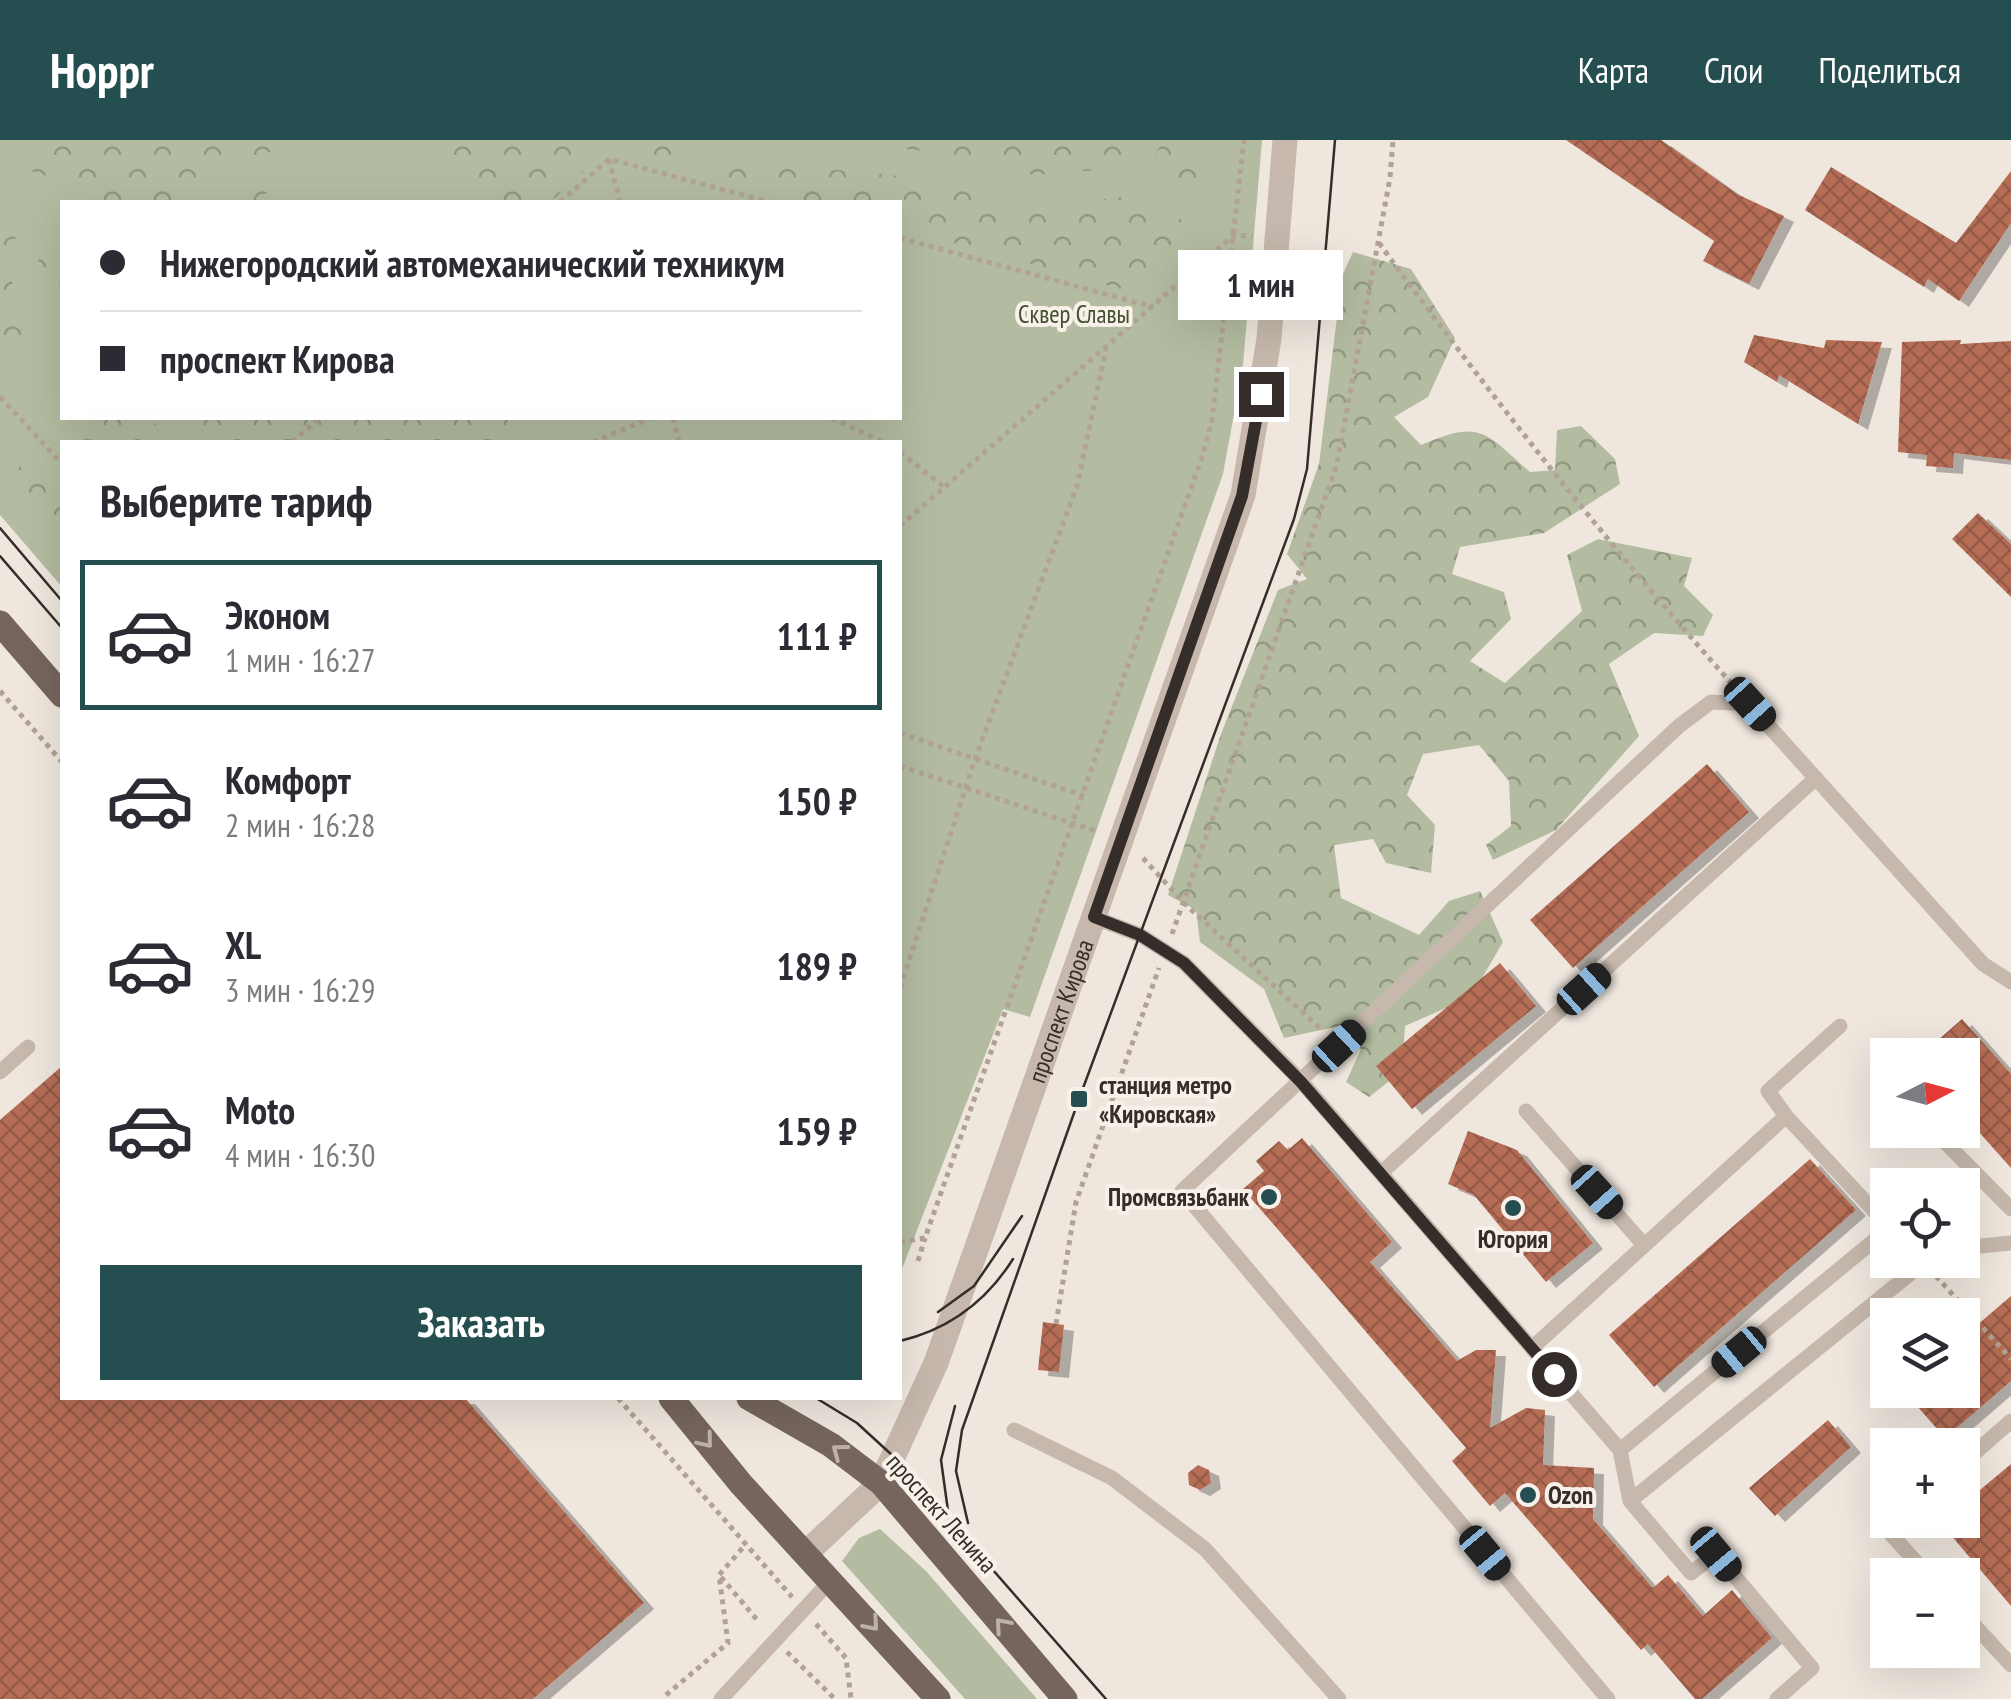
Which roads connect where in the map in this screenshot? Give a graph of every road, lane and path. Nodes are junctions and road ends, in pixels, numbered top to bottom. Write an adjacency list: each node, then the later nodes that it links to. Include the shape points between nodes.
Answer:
1 (1244, 140): 8 (path)
2 (1284, 140): 39 (street, проспект Кирова, via 1270,339 1242,496)
3 (1393, 140): 10 (path)
4 (609, 159): 5 (path); 6 (path); 7 (path)
5 (562, 200)
6 (619, 200)
7 (762, 200)
8 (1234, 234): 11 (path); 34 (path, via 1212,421)
9 (902, 239): 11 (path)
10 (1379, 243): 27 (path, via 1502,412); 38 (path, via 1338,464)
11 (1153, 306): 12 (path)
12 (1106, 349): 22 (path); 29 (path, via 1076,486)
13 (0, 396): 21 (path)
14 (318, 420): 17 (path)
15 (646, 420): 18 (path)
16 (836, 420): 19 (path)
17 (294, 440)
18 (599, 440)
19 (879, 440)
20 (902, 454): 22 (path)
21 (60, 462)
22 (944, 487): 23 (path)
23 (902, 524)
24 (0, 623): 26 (main road)
25 (0, 691): 30 (path)
26 (60, 693)
27 (1750, 704): 32 (lane); 44 (lane, via 1711,702 1679,726)
28 (902, 734): 29 (path)
29 (975, 759): 33 (path); 34 (path)
30 (60, 760)
31 (902, 767): 33 (path)
32 (1816, 778): 42 (lane, via 1983,964); 51 (lane)
33 (966, 788): 35 (path); 41 (path)
34 (1084, 796): 35 (path)
35 (1074, 824): 36 (path); 54 (path)
36 (1099, 832)
37 (1142, 858): 38 (path)
38 (1184, 903): 40 (path); 44 (path)
39 (1094, 917): 40 (lane); 73 (street, проспект Кирова, via 936,1363)
40 (1166, 950): 47 (lane); 63 (path, via 1076,1202)
41 (902, 982)
42 (2011, 982)
43 (1840, 1026): 49 (lane, via 1768,1091)
44 (1339, 1046): 47 (lane)
45 (28, 1047): 46 (lane)
46 (0, 1072)
47 (1301, 1082): 51 (lane); 93 (lane, via 1182,1192)
48 (1526, 1111): 58 (lane)
49 (1786, 1116): 52 (lane); 58 (lane)
50 (1951, 1148): 53 (lane)
51 (1381, 1173): 64 (lane)
52 (1870, 1208)
53 (2011, 1209)
54 (925, 1238): 55 (path); 60 (path)
55 (902, 1242)
56 (1870, 1243): 72 (lane)
57 (2011, 1243): 59 (lane)
58 (1644, 1245): 64 (lane)
59 (1980, 1246)
60 (918, 1261)
61 (1905, 1278): 74 (lane)
62 (1940, 1278): 65 (path)
63 (1056, 1324)
64 (1532, 1348): 72 (lane)
65 (2011, 1359)
66 (620, 1400): 76 (path)
67 (672, 1400): 77 (main road, one-way to 77)
68 (752, 1400): 73 (main road, проспект Ленина, one-way to 68, via 831,1444)
69 (2011, 1420): 71 (lane)
70 (1014, 1430): 92 (lane, via 1112,1478 1205,1549)
71 (1980, 1448)
72 (1620, 1450): 74 (lane)
73 (880, 1484): 77 (street, проспект Кирова); 91 (main road, проспект Ленина, one-way to 73)
74 (1630, 1501): 94 (lane, via 1691,1573 1716,1554 1812,1668)
75 (1895, 1538): 78 (lane)
76 (746, 1544): 79 (path); 81 (path)
77 (806, 1553): 80 (main road)
78 (1913, 1558)
79 (719, 1575): 82 (path); 86 (path, via 728,1643)
80 (832, 1579): 81 (lane); 90 (main road, one-way to 90)
81 (802, 1608): 87 (lane); 89 (path, via 846,1658)
82 (758, 1621)
83 (1980, 1631): 85 (lane)
84 (782, 1646): 88 (path)
85 (2011, 1665)
86 (666, 1695)
87 (721, 1699)
88 (834, 1699)
89 (851, 1699)
90 (938, 1699)
91 (1065, 1699)
92 (1339, 1699)
93 (1608, 1699)
94 (1777, 1699)

